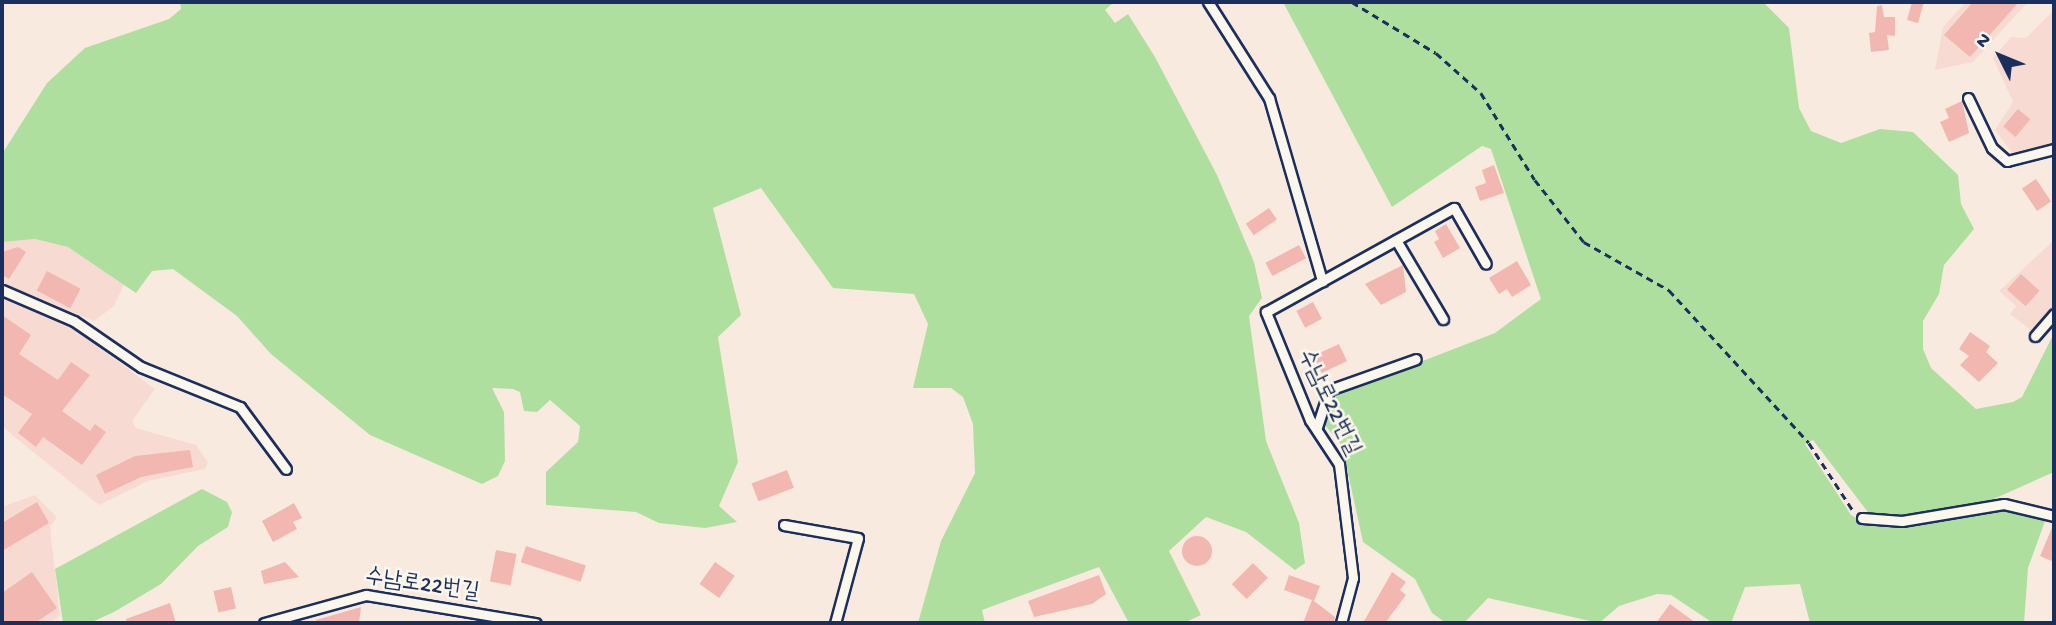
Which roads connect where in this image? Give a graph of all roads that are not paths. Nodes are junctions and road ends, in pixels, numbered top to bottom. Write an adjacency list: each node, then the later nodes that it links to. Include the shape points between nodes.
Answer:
1 (1208, 2): 6 (lane, via 1269,98)
2 (1968, 98): 3 (lane, via 1992,148 2007,161)
3 (2054, 149)
4 (1396, 240): 5 (lane, 수남로22번길, via 1454,208); 6 (lane, 수남로22번길); 9 (lane)
5 (1486, 264)
6 (1322, 281): 12 (lane, 수남로22번길, via 1266,312)
7 (2, 290): 13 (lane, via 74,321 141,368 240,407)
8 (2054, 313): 10 (lane)
9 (1443, 319)
10 (2035, 336)
11 (1416, 359): 12 (lane, via 1329,390)
12 (1317, 427): 20 (lane, 수남로22번길, via 1339,464 1353,578)
13 (286, 468)
14 (2054, 516): 15 (lane, via 2004,504 1902,521)
15 (1862, 518)
16 (784, 526): 19 (lane, via 858,538)
17 (264, 623): 18 (lane, 수남로22번길, via 366,595)
18 (536, 623)
19 (835, 623)
20 (1341, 623)

